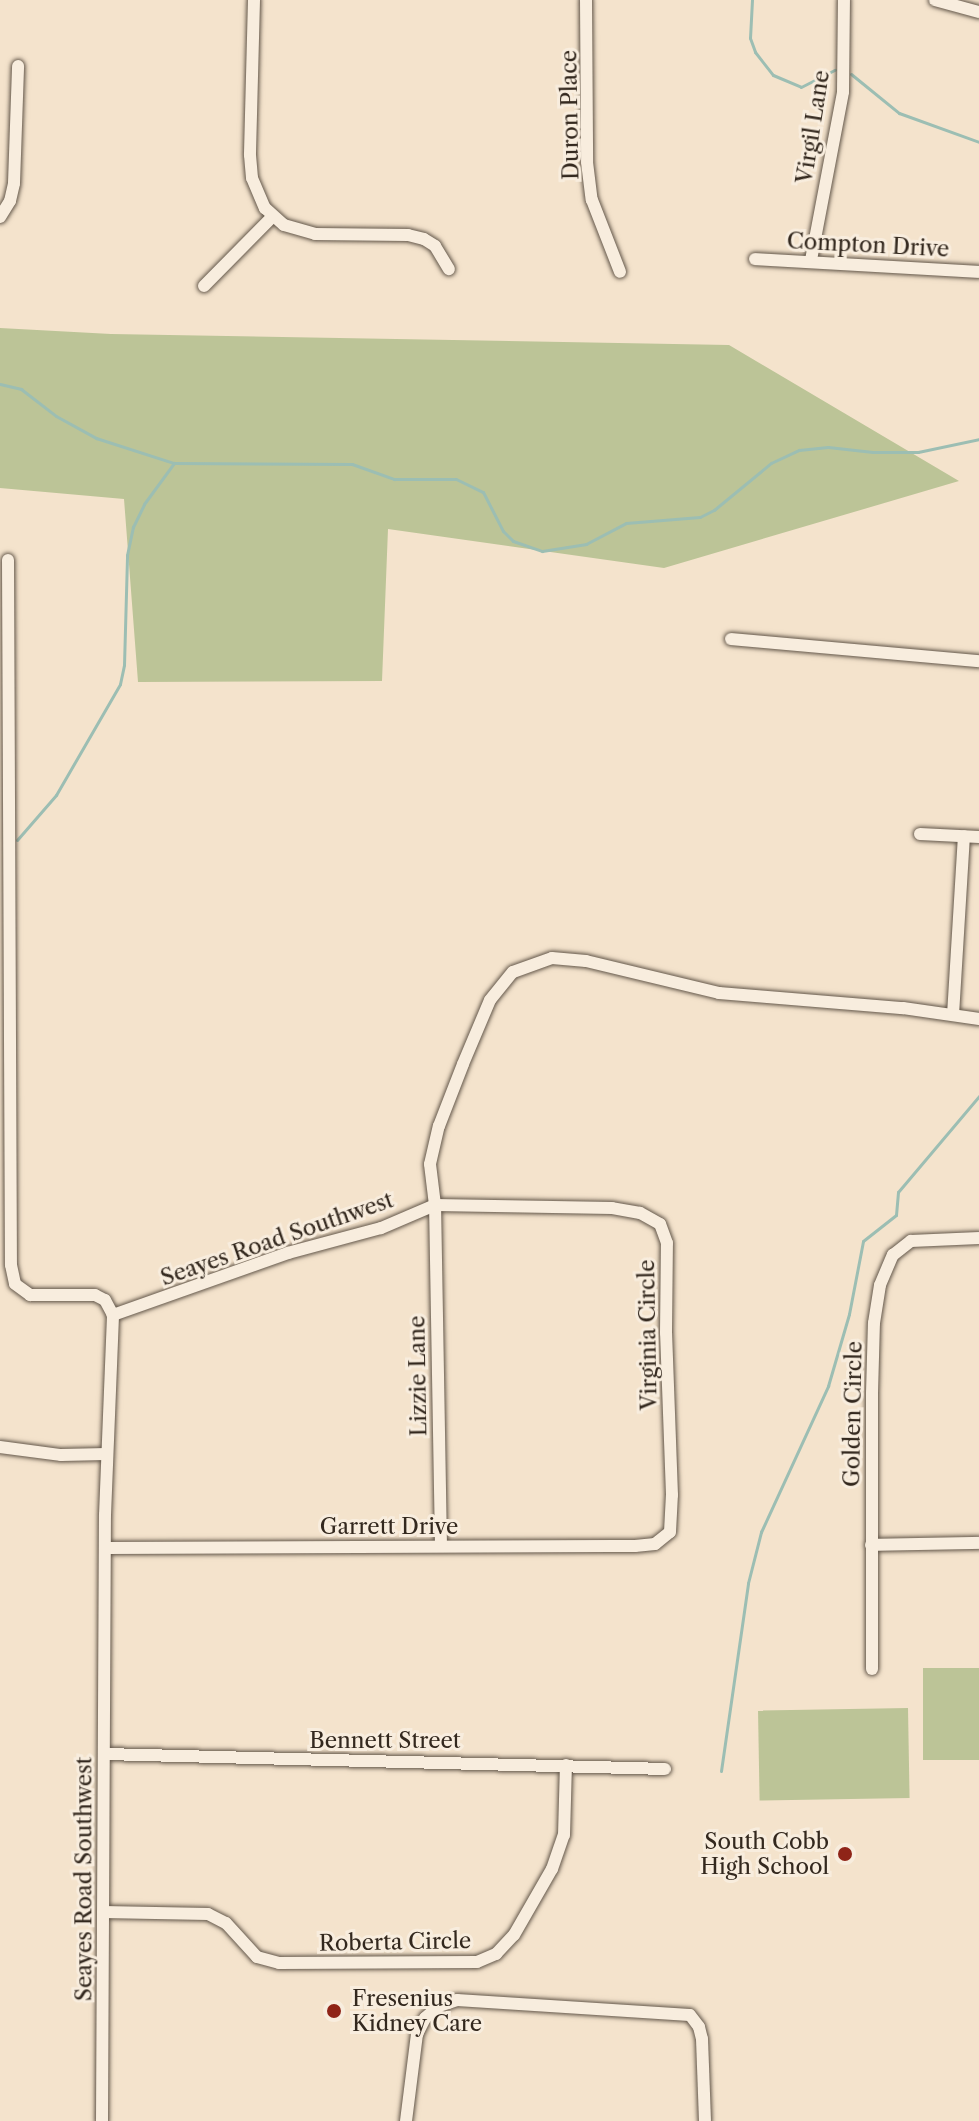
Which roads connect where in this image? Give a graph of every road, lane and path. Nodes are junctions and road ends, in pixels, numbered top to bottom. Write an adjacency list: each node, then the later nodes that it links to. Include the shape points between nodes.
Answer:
1 (254, 0): 8 (street, via 250,155 252,178)
2 (586, 0): 12 (street, Duron Place, via 587,162 592,200)
3 (844, 0): 10 (street, Virgil Lane, via 843,92)
4 (935, 0): 5 (street)
5 (979, 12)
6 (18, 66): 7 (street, via 14,183)
7 (0, 217)
8 (272, 217): 11 (street, via 315,234 424,239); 14 (street)
9 (755, 259): 10 (street, Compton Drive)
10 (811, 260): 13 (street, Compton Drive)
11 (449, 269)
12 (620, 272)
13 (979, 272)
14 (204, 286)
15 (8, 560): 16 (street)
16 (4, 602): 26 (street, via 12,1277 21,1290 39,1297 95,1295 105,1300)
17 (731, 639): 18 (street)
18 (979, 661)
19 (920, 834): 20 (street)
20 (964, 836): 21 (street); 22 (street)
21 (979, 837)
22 (953, 1015): 23 (street); 24 (street, via 719,993 586,961 552,958 526,966 513,972 490,1000 447,1103 430,1164)
23 (979, 1019)
24 (435, 1205): 26 (street, Seayes Road Southwest, via 381,1228 288,1253); 29 (street, Virginia Circle, via 612,1208 640,1213 660,1224 667,1243); 32 (street, Lizzie Lane)
25 (979, 1238): 31 (street, Golden Circle, via 911,1241 893,1255 883,1273 874,1323)
26 (113, 1315): 28 (street, Seayes Road Southwest)
27 (0, 1447): 28 (street)
28 (106, 1454): 33 (street, Seayes Road Southwest)
29 (670, 1532): 32 (street, Garrett Drive, via 655,1544 635,1546)
30 (979, 1543): 31 (street)
31 (871, 1545): 34 (street, Golden Circle)
32 (441, 1546): 33 (street, Garrett Drive)
33 (105, 1548): 35 (street, Seayes Road Southwest)
34 (872, 1669)
35 (105, 1754): 36 (street, Bennett Street); 38 (street, Seayes Road Southwest)
36 (566, 1765): 37 (street, Bennett Street); 38 (street, Roberta Circle, via 564,1835 552,1869 514,1935 496,1954 477,1962 279,1963 257,1957 226,1923 208,1914)
37 (665, 1769)
38 (103, 1912): 39 (street, Seayes Road Southwest)
39 (102, 2121)
40 (406, 2121): 41 (street, via 417,2034 439,2006 457,2000 690,2015 702,2039)
41 (705, 2121)

